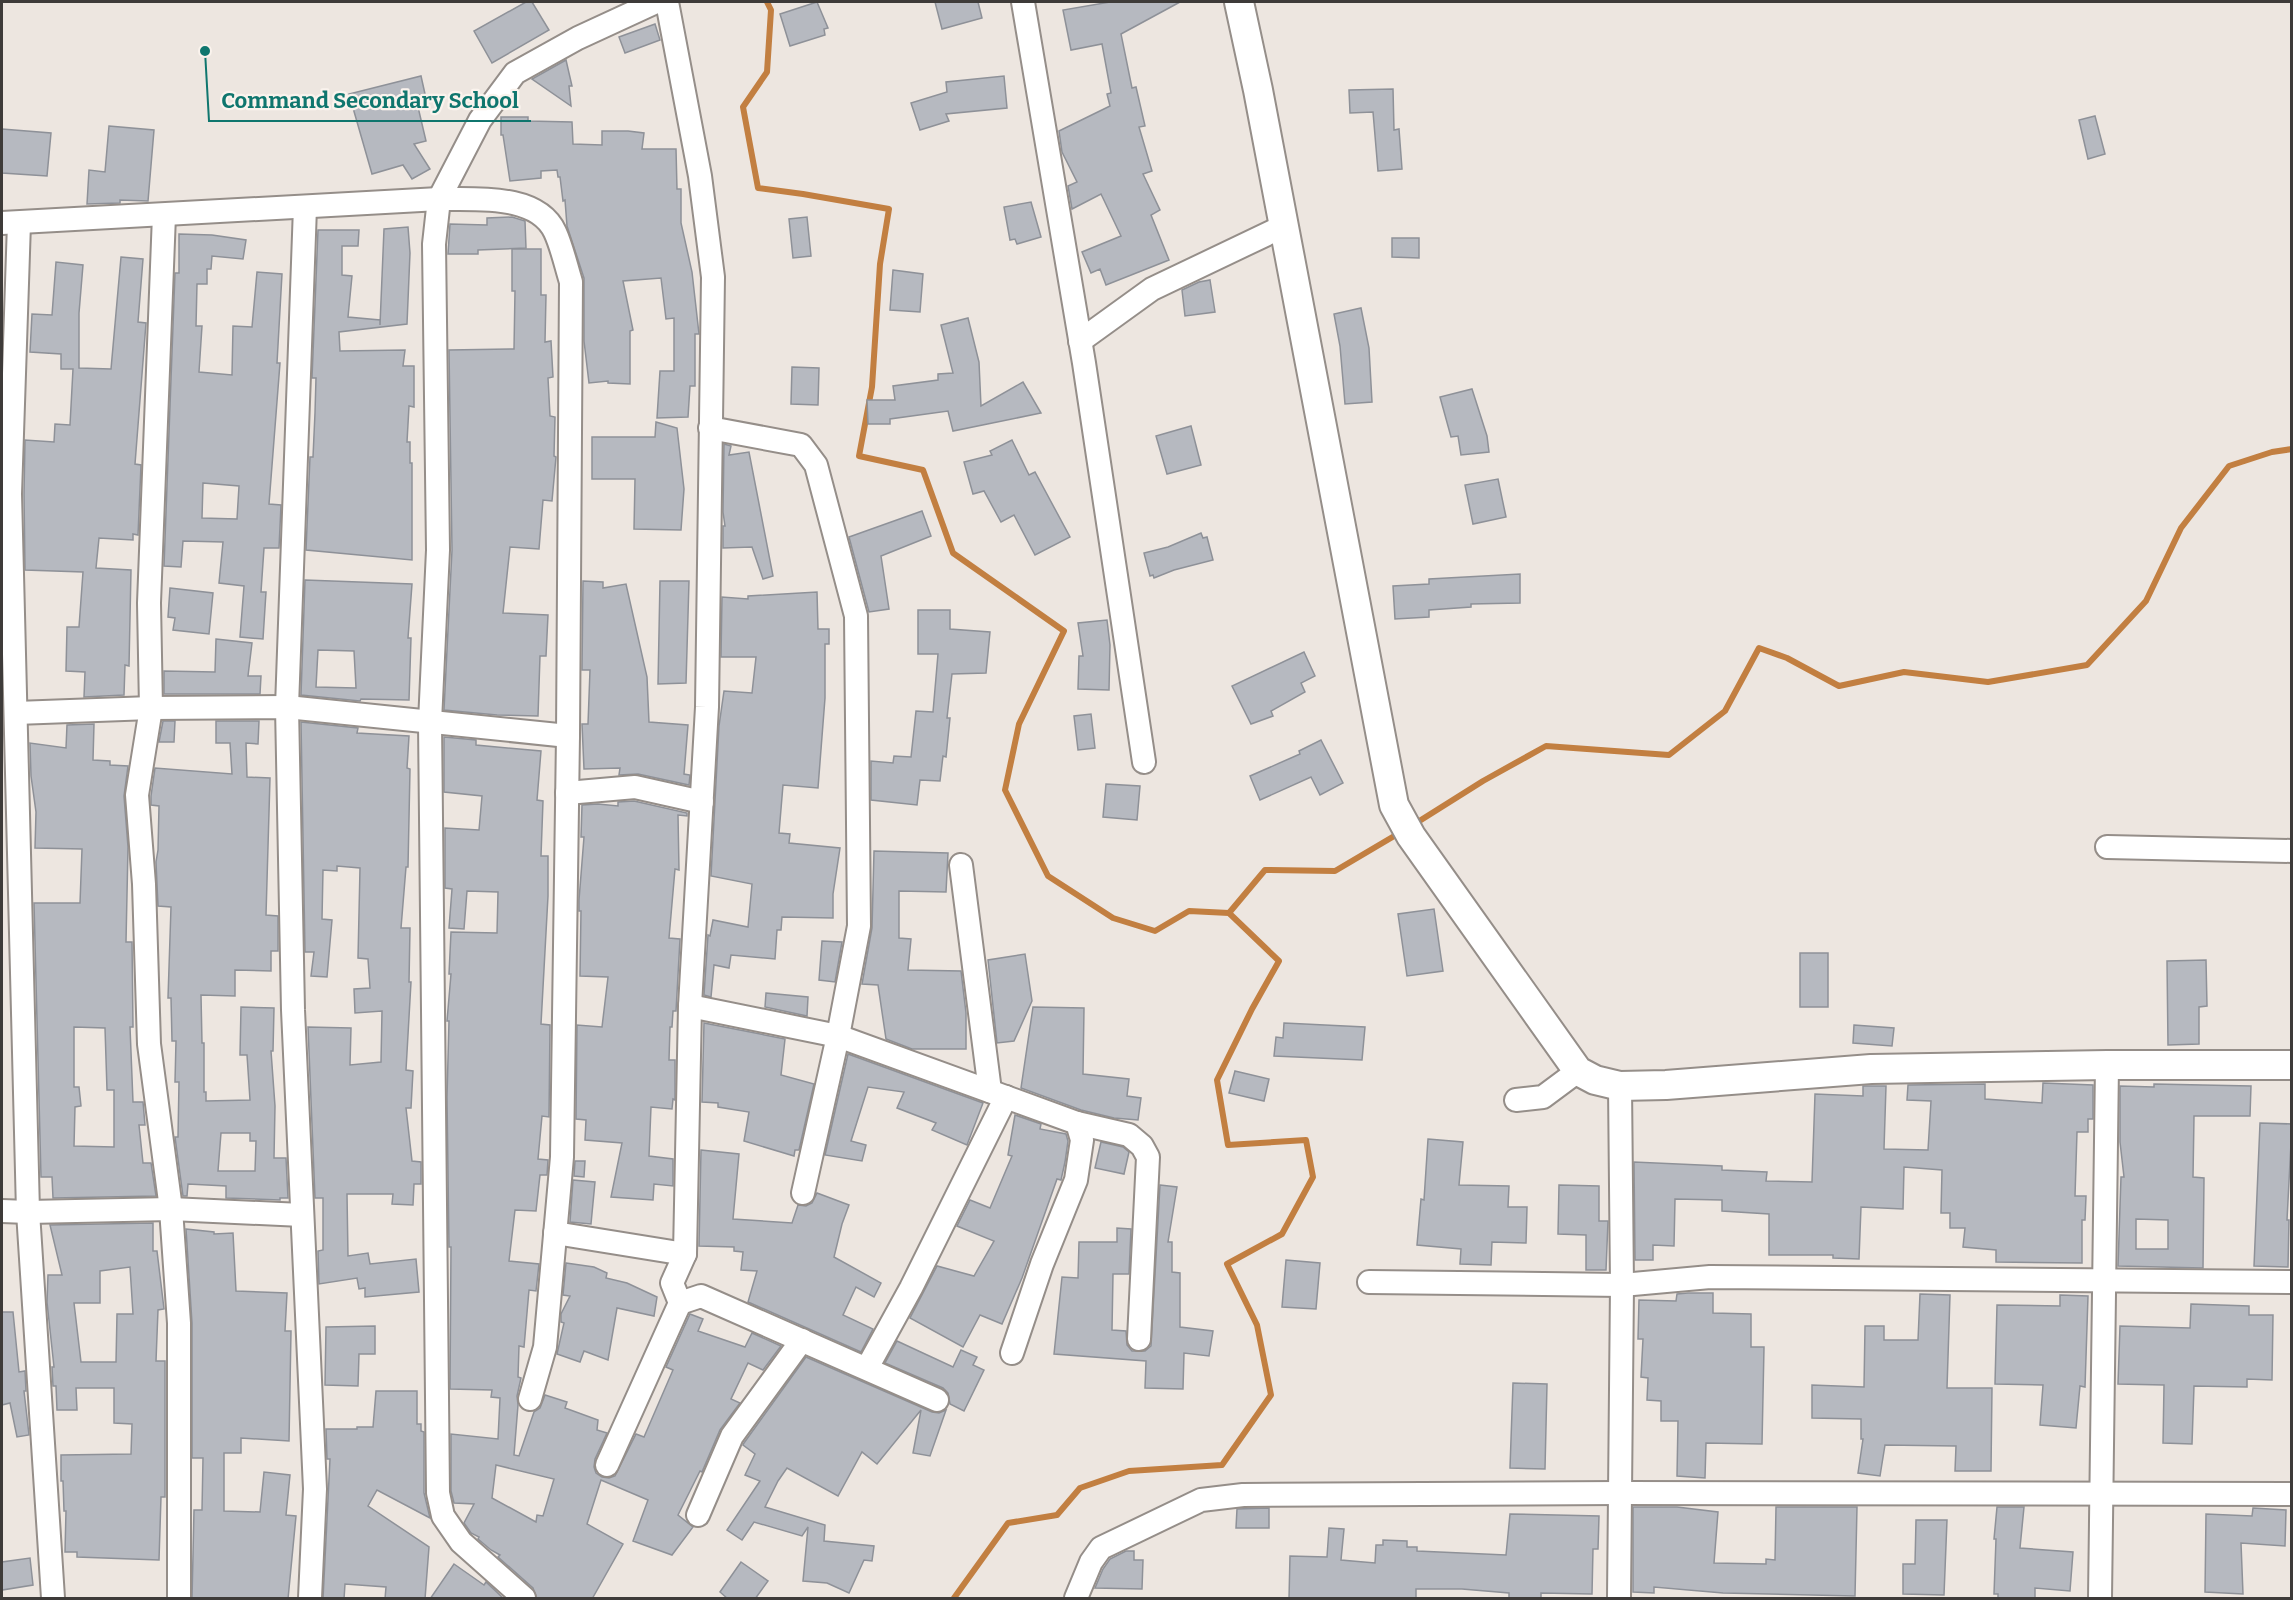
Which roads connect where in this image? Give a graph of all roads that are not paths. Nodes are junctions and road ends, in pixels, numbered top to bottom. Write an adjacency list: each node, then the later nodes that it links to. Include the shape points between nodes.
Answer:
1 (656, 2): 5 (street, via 515,73 480,120)
2 (667, 2): 11 (street, via 700,176 713,277)
3 (1023, 2): 10 (street)
4 (1239, 2): 9 (street)
5 (439, 199): 6 (street); 15 (street, via 434,244 438,550); 16 (street, via 512,201 544,216 555,231 571,282)
6 (305, 207): 7 (street); 12 (street)
7 (164, 215): 8 (street); 13 (street, via 149,603)
8 (10, 223): 14 (street, via 10,494)
9 (1284, 226): 10 (street, via 1152,289); 27 (street, via 1394,805 1411,836)
10 (1080, 341): 17 (street)
11 (710, 428): 19 (street); 24 (street, via 801,445 816,465 856,616 859,926)
12 (286, 707): 13 (street); 15 (street); 36 (street, via 292,1010)
13 (151, 708): 14 (street); 33 (street, via 137,795 149,1044)
14 (16, 714): 35 (street)
15 (430, 722): 16 (street); 58 (street, via 438,1493 443,1515 461,1542)
16 (568, 736): 18 (street)
17 (1144, 762)
18 (567, 793): 19 (street, via 635,787); 37 (street, via 562,1156)
19 (702, 802): 23 (street)
20 (2107, 847): 21 (street)
21 (2292, 851)
22 (961, 865): 29 (street)
23 (690, 1006): 24 (street); 38 (street)
24 (838, 1036): 29 (street); 32 (street)
25 (2107, 1065): 26 (street); 28 (street, via 1871,1069); 39 (street)
26 (2292, 1065)
27 (1578, 1071): 28 (street); 30 (street, via 1543,1097)
28 (1620, 1086): 42 (street)
29 (998, 1094): 31 (street); 47 (street, via 911,1288)
30 (1516, 1100)
31 (1077, 1123): 44 (street, via 1129,1135 1148,1157); 46 (street, via 1082,1140 1076,1180)
32 (803, 1193)
33 (171, 1209): 35 (street); 36 (street); 56 (street, via 179,1323)
34 (2, 1211): 35 (street)
35 (28, 1212): 55 (street)
36 (302, 1215): 57 (street, via 315,1489)
37 (555, 1233): 38 (street); 48 (street, via 545,1347)
38 (685, 1254): 43 (street, via 672,1283)
39 (2105, 1281): 41 (street); 42 (street, via 1710,1277); 52 (street)
40 (1369, 1282): 42 (street)
41 (2292, 1282)
42 (1622, 1285): 51 (street)
43 (680, 1303): 45 (street, via 701,1296); 50 (street)
44 (1139, 1339)
45 (802, 1340): 47 (street); 54 (street, via 732,1436)
46 (1012, 1353)
47 (867, 1368): 49 (street)
48 (530, 1400)
49 (937, 1400)
50 (607, 1465)
51 (1620, 1493): 52 (street); 59 (street, via 1243,1495 1202,1500 1101,1548); 60 (street)
52 (2102, 1493): 53 (street); 61 (street)
53 (2292, 1494)
54 (698, 1515)
55 (53, 1599)
56 (179, 1599)
57 (310, 1599)
58 (525, 1599)
59 (1076, 1599)
60 (1618, 1599)
61 (2100, 1599)

